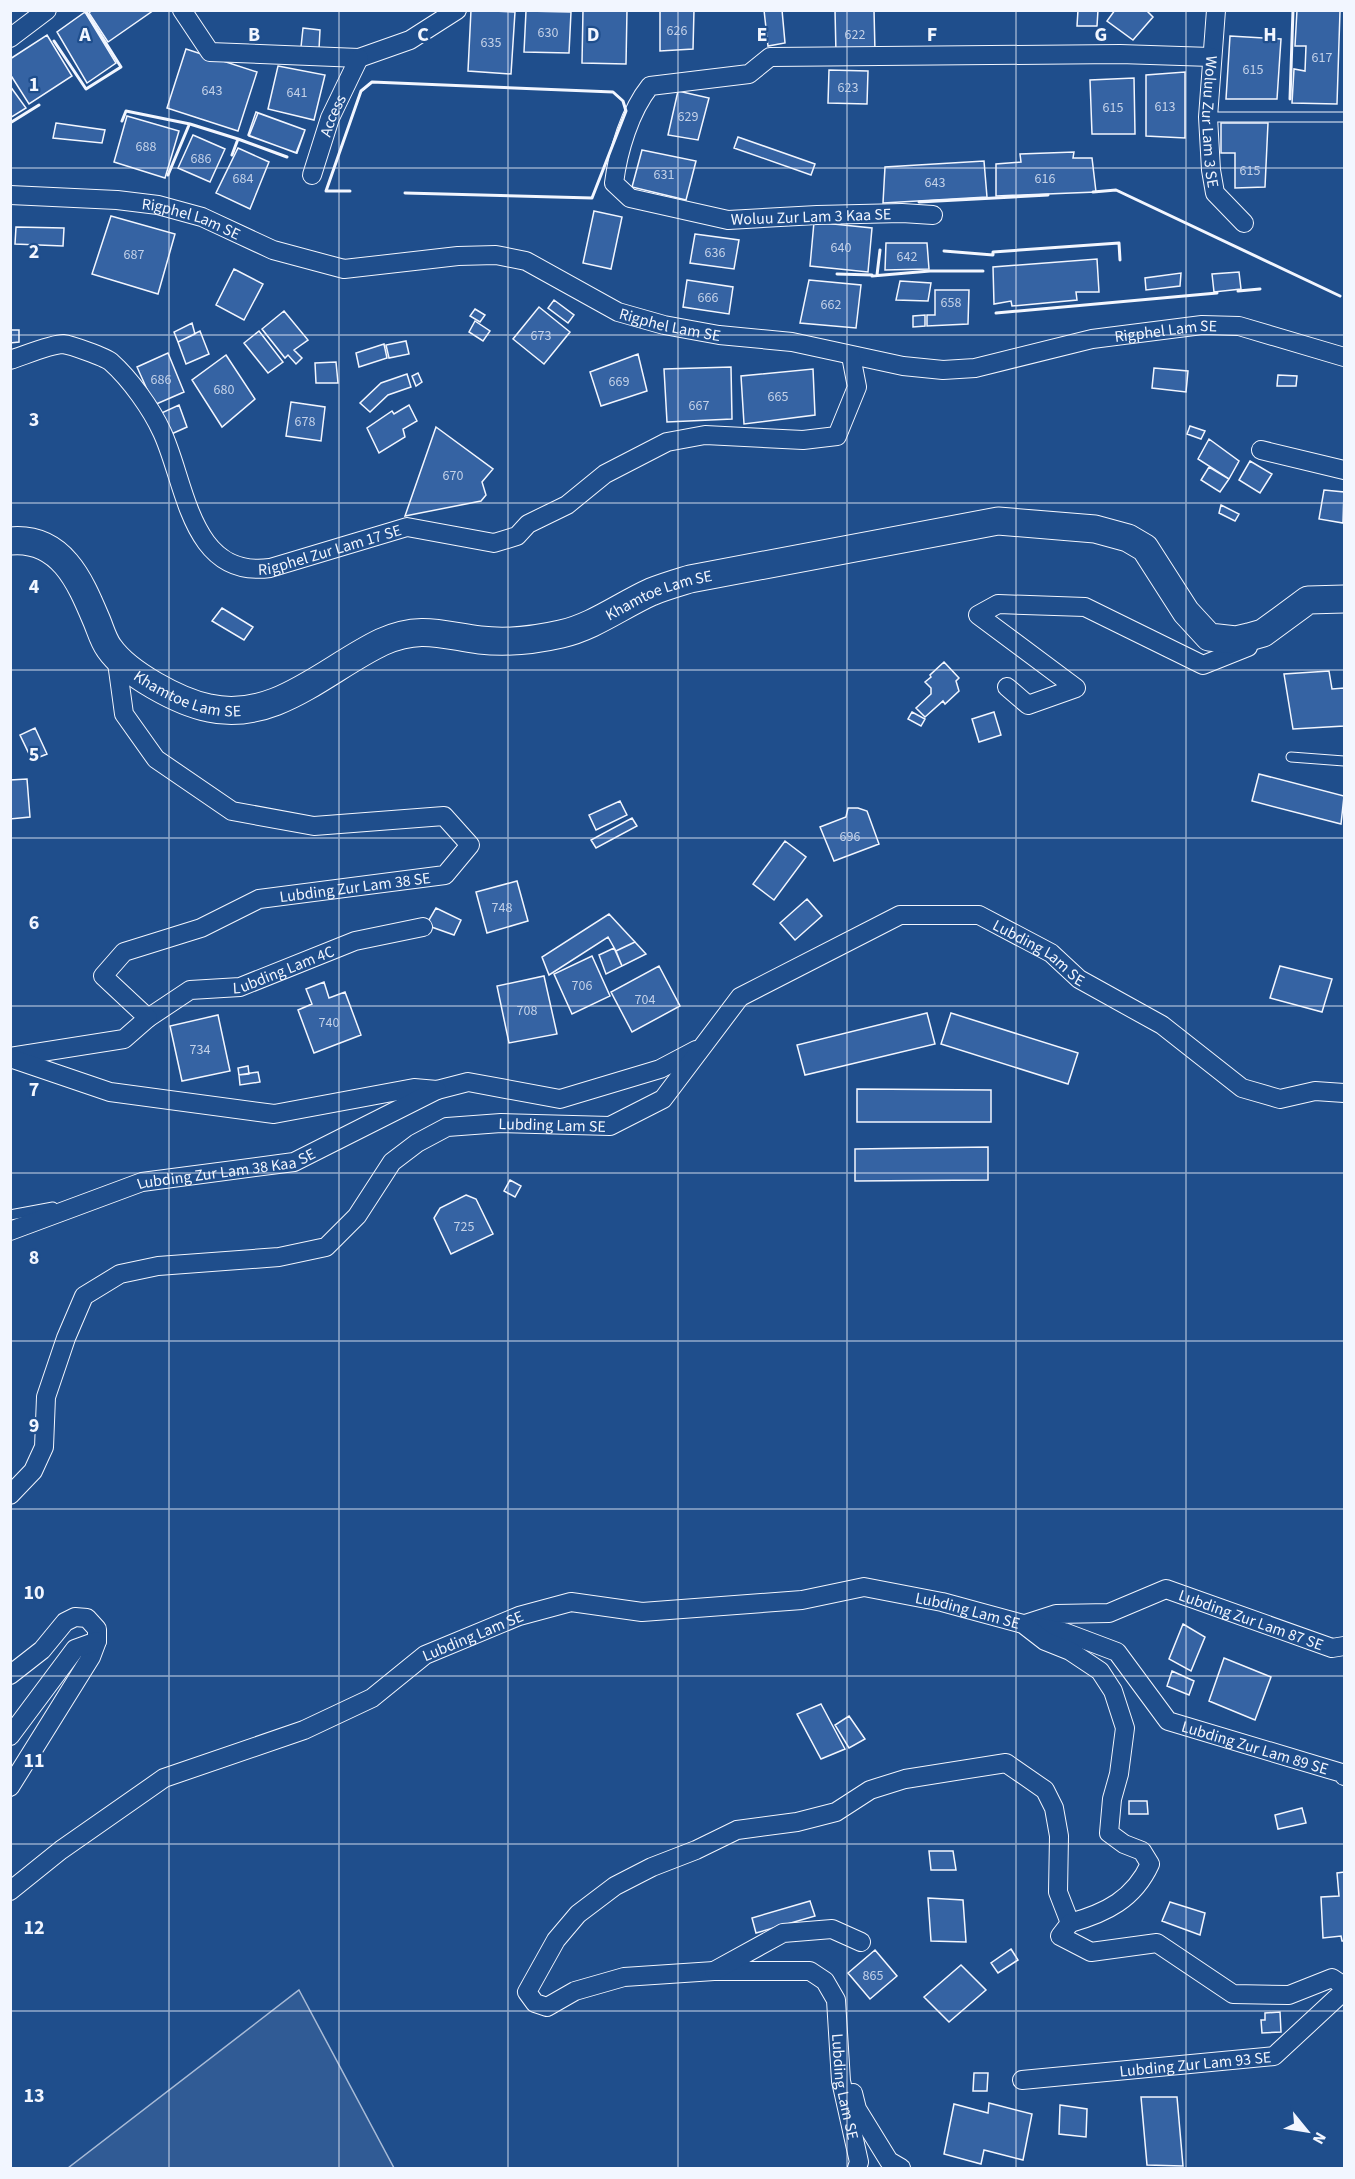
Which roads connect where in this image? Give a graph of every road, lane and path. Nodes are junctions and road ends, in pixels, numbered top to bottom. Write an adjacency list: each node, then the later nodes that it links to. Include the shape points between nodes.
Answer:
1 (47, 10): 5 (street)
2 (182, 10): 6 (street, via 210,52)
3 (457, 10): 6 (street, via 410,40)
4 (1216, 10): 7 (street, Woluu Zur Lam 3 SE)
5 (10, 38)
6 (359, 57): 10 (street, Access, via 330,118)
7 (1211, 57): 8 (street, Woluu Zur Lam 3 SE); 12 (street, Woluu Zur Lam 3 Kaa SE, via 771,57 749,74 650,86 639,100 616,167 614,183 630,198 728,220)
8 (1208, 117): 9 (lane); 13 (street, Woluu Zur Lam 3 SE, via 1215,193)
9 (1344, 117)
10 (312, 175)
11 (10, 195): 14 (street, Rigphel Lam SE, via 158,205 202,218 273,250 344,269 496,255 526,261 618,312 664,326 792,342)
12 (933, 215)
13 (1244, 223)
14 (851, 356): 15 (street, Rigphel Lam SE, via 943,370 975,368 1092,339 1202,325 1239,326); 16 (street, Rigphel Zur Lam 17 SE, via 857,387 837,436 803,440 705,435 667,442 605,474 567,505 528,524 517,536 494,543 407,527 253,571 226,561 204,539 190,517 162,431 132,385 109,360 63,344)
15 (1344, 357)
16 (10, 360)
17 (1261, 450): 18 (street)
18 (1344, 470)
19 (10, 541): 22 (main road, Khamtoe Lam SE, via 23,540 49,549 69,564 108,648)
20 (1344, 599): 21 (main road, Khamtoe Lam SE, via 1308,600 1263,633)
21 (1249, 638): 22 (main road, Khamtoe Lam SE, via 1209,637 1186,612 1145,548 1128,538 1095,529 998,521 690,579 652,592 563,634 515,641 481,640 432,631 403,634 288,696 248,710 210,709 190,703 136,673); 23 (street, via 1248,647 1203,665 1085,607 998,604 978,615 1076,688 1028,705)
22 (116, 655): 27 (street, Lubding Zur Lam 38 SE, via 124,714 156,759 232,811 314,826 444,816 470,845 445,875 259,899 201,928 124,952 104,976)
23 (1007, 687)
24 (1291, 757): 25 (lane)
25 (1344, 761)
26 (423, 927): 27 (street, Lubding Lam 4C, via 355,941 240,987 190,990)
27 (148, 1018): 29 (street, via 124,1039)
28 (701, 1048): 30 (street, via 660,1069 560,1099 468,1082); 31 (street, Lubding Lam SE, via 740,998 900,915 979,915 1051,953 1079,979 1162,1025 1242,1088 1280,1099 1315,1091); 35 (street, Lubding Lam SE, via 663,1099 610,1126 501,1123 447,1127 392,1162 357,1216 326,1247 279,1257 148,1268 120,1274 84,1296 46,1397 44,1447 33,1471)
29 (10, 1057): 30 (street, via 110,1092 274,1114 414,1088)
30 (437, 1090): 32 (street, Lubding Zur Lam 38 Kaa SE, via 294,1162 142,1182)
31 (1344, 1092)
32 (94, 1200): 33 (lane); 34 (street, Lubding Zur Lam 38 Kaa SE)
33 (10, 1215)
34 (10, 1232)
35 (10, 1495)
36 (1023, 1624): 38 (street, Lubding Zur Lam 87 SE, via 1056,1614 1109,1613 1166,1589 1332,1648); 41 (street, Lubding Zur Lam 89 SE, via 1064,1632 1117,1652 1168,1721); 43 (street, Lubding Lam SE, via 942,1602 864,1587 802,1600 642,1612 571,1602 519,1616 425,1655 372,1698 304,1730 164,1778); 44 (street, Lubding Lam SE, via 1045,1641 1070,1651 1100,1671 1113,1690 1125,1728 1109,1833 1142,1851 1150,1864 1141,1884 1115,1905)
37 (97, 1641): 39 (street, via 97,1629 87,1618 75,1617); 40 (street, via 75,1649); 42 (street, via 91,1657)
38 (1344, 1646)
39 (10, 1675)
40 (10, 1736)
41 (1344, 1776)
42 (10, 1786)
43 (10, 1891)
44 (1070, 1923): 46 (street, Lubding Lam SE, via 1059,1892 1059,1836 1054,1808 1045,1790 1006,1763 905,1779 870,1790 836,1812 737,1830 652,1867 615,1886 578,1914 556,1940 527,1992 535,2003 547,2007 576,1991 624,1977); 47 (street, via 1060,1936 1091,1952 1157,1943 1233,1994 1289,1995 1332,1978)
45 (861, 1942): 46 (street, via 832,1929 783,1933)
46 (714, 1971): 50 (street, Lubding Lam SE, via 810,1971 825,1981 836,2001)
47 (1344, 1986)
48 (1344, 1991): 49 (street, Lubding Zur Lam 93 SE, via 1274,2056)
49 (1022, 2080)
50 (841, 2081): 51 (street, Lubding Lam SE); 52 (street, via 853,2092 858,2109 889,2161)
51 (857, 2169)
52 (901, 2169)

